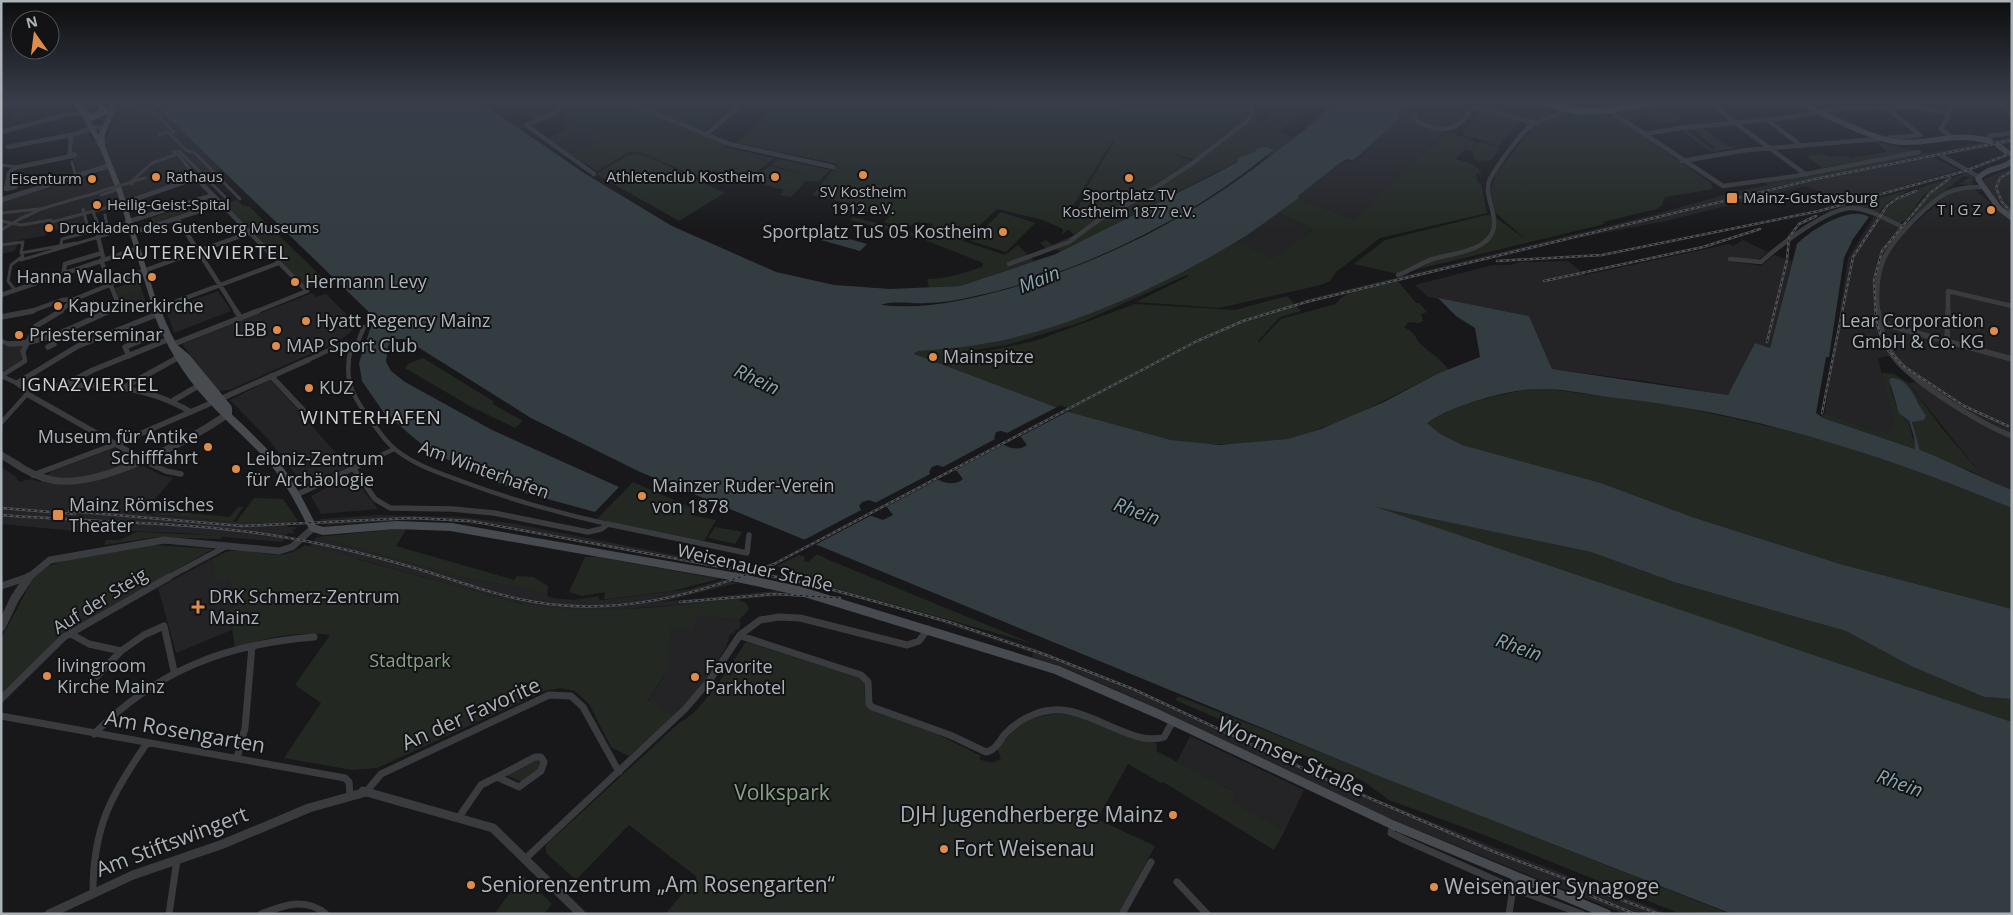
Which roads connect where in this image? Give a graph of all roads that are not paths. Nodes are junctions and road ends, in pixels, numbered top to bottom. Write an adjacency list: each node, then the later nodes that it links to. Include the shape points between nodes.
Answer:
1 (20, 145): 14 (street)
2 (71, 145): 24 (street)
3 (181, 145): 18 (street)
4 (553, 145): 32 (street)
5 (732, 145): 28 (street)
6 (1216, 145): 80 (street, via 1069,242)
7 (1515, 145): 83 (street, via 1489,180 1494,225 1490,236 1474,247 1431,260)
8 (1659, 145): 25 (street)
9 (1765, 145): 16 (street)
10 (1815, 145): 13 (street)
11 (1998, 145): 23 (main road)
12 (102, 146): 29 (main road)
13 (1802, 146): 16 (street)
14 (8, 147): 17 (street)
15 (194, 148): 21 (street)
16 (1769, 148): 25 (street); 33 (street)
17 (1, 149)
18 (186, 150): 19 (street); 21 (street)
19 (180, 152): 30 (street); 34 (street, via 178,154); 37 (street, via 152,163)
20 (1919, 152): 33 (street)
21 (195, 153): 42 (street)
22 (1942, 156): 35 (street)
23 (2011, 157): 35 (main road, via 2007,166)
24 (70, 158): 27 (street); 31 (street)
25 (1682, 161): 33 (street, via 1721,186)
26 (1, 165): 27 (street)
27 (17, 167): 38 (street, via 10,170)
28 (833, 167)
29 (109, 168): 40 (main road); 45 (street)
30 (201, 173): 34 (street); 41 (street)
31 (75, 174)
32 (594, 174)
33 (1805, 174)
34 (194, 177): 44 (street); 47 (street)
35 (1979, 177): 39 (main road)
36 (145, 178): 37 (street)
37 (131, 183): 50 (street, bridge)
38 (7, 184)
39 (1982, 187): 59 (main road); 63 (street, via 1951,188)
40 (118, 190): 43 (street); 47 (main road)
41 (222, 192): 42 (street); 44 (street); 46 (street)
42 (235, 192): 46 (street, via 240,199)
43 (101, 195)
44 (213, 195): 48 (street); 62 (street)
45 (2, 200)
46 (229, 202): 48 (street)
47 (122, 204): 52 (street); 62 (main road)
48 (221, 204): 58 (street); 65 (street)
49 (29, 208): 50 (street); 53 (street); 54 (street)
50 (41, 209): 54 (street)
51 (83, 209): 55 (street)
52 (93, 212): 55 (street); 56 (street, via 100,229 107,225)
53 (1, 213)
54 (30, 214): 57 (street); 61 (street)
55 (83, 214): 61 (street, via 52,223 51,220); 66 (street, via 89,232)
56 (105, 215)
57 (25, 218)
58 (177, 218): 62 (street); 74 (street)
59 (2012, 218)
60 (3, 221): 61 (street)
61 (13, 223): 64 (street)
62 (129, 228): 67 (street); 72 (main road)
63 (1906, 228): 78 (street, via 1852,208 1836,212 1788,237 1761,262); 93 (street, via 1883,258 1877,289)
64 (1, 230)
65 (249, 233): 74 (street); 79 (street)
66 (80, 234): 68 (street); 69 (street, via 62,239)
67 (98, 237): 68 (street); 76 (street)
68 (81, 242): 70 (street); 73 (street)
69 (61, 244): 70 (street); 75 (street)
70 (66, 244): 73 (street)
71 (1, 245): 75 (street, via 23,242)
72 (136, 249): 76 (street); 82 (main road)
73 (64, 251): 77 (street)
74 (197, 252): 82 (street); 84 (street)
75 (21, 253): 77 (street)
76 (102, 257): 81 (street); 81 (street, via 65,264); 85 (street)
77 (21, 260): 86 (street, via 11,265 8,281)
78 (1730, 260)
79 (279, 263): 84 (street); 92 (street, via 306,291)
80 (1009, 264)
81 (64, 271): 86 (street)
82 (143, 271): 85 (street); 90 (main road)
83 (1398, 275)
84 (220, 285): 90 (street); 92 (street)
85 (109, 286): 88 (street); 96 (street, via 119,306)
86 (15, 290): 87 (street)
87 (1, 295)
88 (75, 299): 91 (street); 100 (street, via 36,326)
89 (2012, 306): 99 (street, via 1948,291)
90 (157, 311): 95 (main road); 111 (street, via 78,346)
91 (1, 317)
92 (241, 318): 98 (street)
93 (1880, 323): 99 (street); 123 (street, via 1893,356 1925,385 1979,420)
94 (364, 327): 103 (street, Am Winterhafen, via 357,344)
95 (164, 332): 98 (main road); 105 (street, via 125,347)
96 (50, 335): 100 (street); 102 (street, via 54,344)
97 (1, 341): 101 (street)
98 (169, 342): 105 (street); 106 (main road); 118 (main road, via 187,358)
99 (1947, 342): 107 (street)
100 (26, 343): 101 (street); 104 (street)
101 (9, 344)
102 (48, 347)
103 (351, 348): 108 (street, via 346,342); 125 (street, Am Winterhafen, via 346,374 349,390)
104 (23, 351): 109 (street, via 26,361)
105 (129, 356): 112 (street)
106 (179, 357): 113 (main road); 115 (street)
107 (2012, 359)
108 (308, 360): 110 (street)
109 (1, 376): 111 (street)
110 (271, 376): 118 (street); 119 (street)
111 (17, 383): 114 (street)
112 (66, 384): 114 (street); 115 (street)
113 (200, 385): 117 (street); 118 (main road)
114 (24, 388): 116 (street)
115 (123, 388): 117 (street)
116 (27, 394): 122 (street); 124 (street)
117 (174, 400): 120 (street)
118 (215, 400): 120 (street); 121 (main road, via 228,408)
119 (303, 410)
120 (190, 412): 124 (street)
121 (228, 414): 127 (street); 131 (main road, via 271,459)
122 (1, 423)
123 (2012, 436)
124 (119, 443): 127 (street); 129 (street)
125 (394, 449): 128 (street); 132 (street, Am Winterhafen, via 417,463 497,495)
126 (1, 455): 129 (street)
127 (145, 459): 129 (street, via 116,472 87,479 62,480); 130 (street, via 166,471)
128 (355, 467): 131 (street); 132 (street, Am Winterhafen, via 374,499 390,508 494,513 588,532)
129 (36, 474)
130 (181, 474)
131 (297, 497): 133 (main road)
132 (608, 524): 134 (street, Am Winterhafen, via 747,554)
133 (313, 528): 135 (street, via 296,544 282,551); 139 (main road, Weisenauer Straße, via 321,531 417,525 474,530 754,580)
134 (749, 535)
135 (228, 545): 136 (street, via 164,540 134,544 50,560 38,566); 140 (street, Auf der Steig)
136 (28, 577): 137 (street); 138 (street)
137 (1, 586)
138 (1, 627)
139 (928, 629): 141 (street, via 919,641 907,645 780,616 755,623); 149 (main road, Weisenauer Straße, via 1057,670)
140 (70, 634): 144 (street, via 89,644); 147 (street, Auf der Steig)
141 (740, 636): 149 (street, via 861,675 868,682 872,707 950,735 982,752 993,750 1006,733 1033,714 1048,710 1074,711 1156,740 1164,737); 153 (street, via 699,694)
142 (314, 637): 143 (street, via 286,638)
143 (252, 646): 145 (street); 152 (street, via 245,728)
144 (121, 650): 145 (street, via 164,626); 146 (street)
145 (174, 671): 150 (street, via 134,696)
146 (97, 676)
147 (1, 699)
148 (1, 716): 150 (street, Am Rosengarten)
149 (1173, 721): 158 (main road, Wormser Straße)
150 (94, 734): 151 (street, Am Rosengarten)
151 (147, 743): 152 (street, Am Rosengarten); 165 (street, via 115,790 101,820 93,858)
152 (237, 758): 155 (street, Am Rosengarten, via 345,778)
153 (619, 772): 156 (street, An der Favorite, via 583,707 571,696 549,696 381,774); 159 (street)
154 (497, 777): 154 (street, via 535,757 541,757 544,762 543,768 519,787); 157 (street, via 481,785)
155 (350, 792): 156 (street, Am Stiftswingert); 160 (street, Am Stiftswingert, via 258,831)
156 (366, 792): 157 (street)
157 (459, 817): 159 (street, via 493,828)
158 (1393, 825): 162 (main road, Wormser Straße); 164 (street, Wormser Straße, via 1391,833)
159 (526, 858): 170 (street)
160 (177, 860): 165 (street, Am Stiftswingert); 167 (street)
161 (1151, 862): 171 (street)
162 (1515, 876): 164 (street); 175 (main road, Wormser Straße)
163 (1177, 882): 172 (street)
164 (1513, 888): 173 (street); 174 (street, Wormser Straße)
165 (93, 892): 166 (street, Am Stiftswingert)
166 (49, 914)
167 (169, 914)
168 (261, 914): 169 (street, via 300,902 319,907)
169 (326, 914)
170 (581, 914)
171 (1122, 914)
172 (1207, 914)
173 (1509, 914)
174 (1582, 914)
175 (1607, 914)

